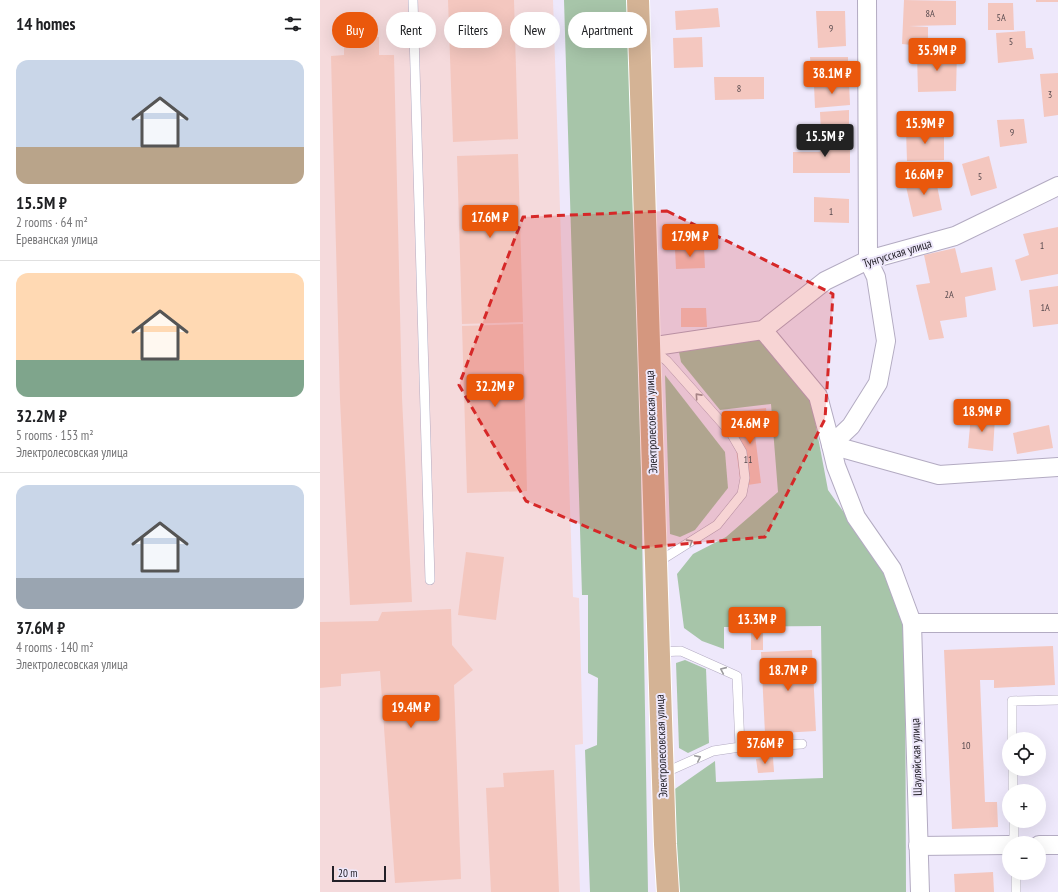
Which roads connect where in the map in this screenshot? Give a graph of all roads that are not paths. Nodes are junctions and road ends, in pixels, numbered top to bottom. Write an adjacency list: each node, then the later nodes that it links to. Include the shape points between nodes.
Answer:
1 (413, 0): 11 (lane)
2 (638, 0): 7 (main road, Электролесовская улица)
3 (868, 0): 5 (street)
4 (1058, 186): 5 (street, Тунгусская улица, via 955,236)
5 (868, 260): 6 (street, Тунгусская улица, via 825,281); 8 (street, via 876,277 886,342 878,383 851,426)
6 (763, 330): 7 (street); 8 (street, Шауляйская улица, via 818,396)
7 (649, 346): 10 (main road, Электролесовская улица); 10 (lane, one-way to 7, via 666,557 717,525 742,494 745,478 742,452 731,433 667,361)
8 (831, 446): 9 (street, via 939,474); 12 (street, Шауляйская улица, via 856,517 892,569)
9 (1058, 467)
10 (656, 560): 14 (main road, Электролесовская улица)
11 (430, 580)
12 (912, 623): 13 (street); 24 (street, Шауляйская улица)
13 (1058, 623)
14 (659, 652): 18 (lane, one-way to 14, via 736,676 681,651); 19 (main road, Электролесовская улица)
15 (1058, 700): 16 (lane, via 1012,701)
16 (1012, 732)
17 (802, 744): 18 (lane)
18 (740, 747): 19 (lane, one-way to 18, via 713,751)
19 (662, 774): 20 (main road, Электролесовская улица)
20 (664, 844): 26 (main road, Электролесовская улица); 27 (main road, Электролесовская улица)
21 (1002, 845): 24 (street)
22 (1046, 845): 23 (street)
23 (1058, 845)
24 (918, 846): 28 (street, Шауляйская улица)
25 (1016, 880): 29 (lane)
26 (662, 892)
27 (668, 892)
28 (920, 892)
29 (1016, 892)

